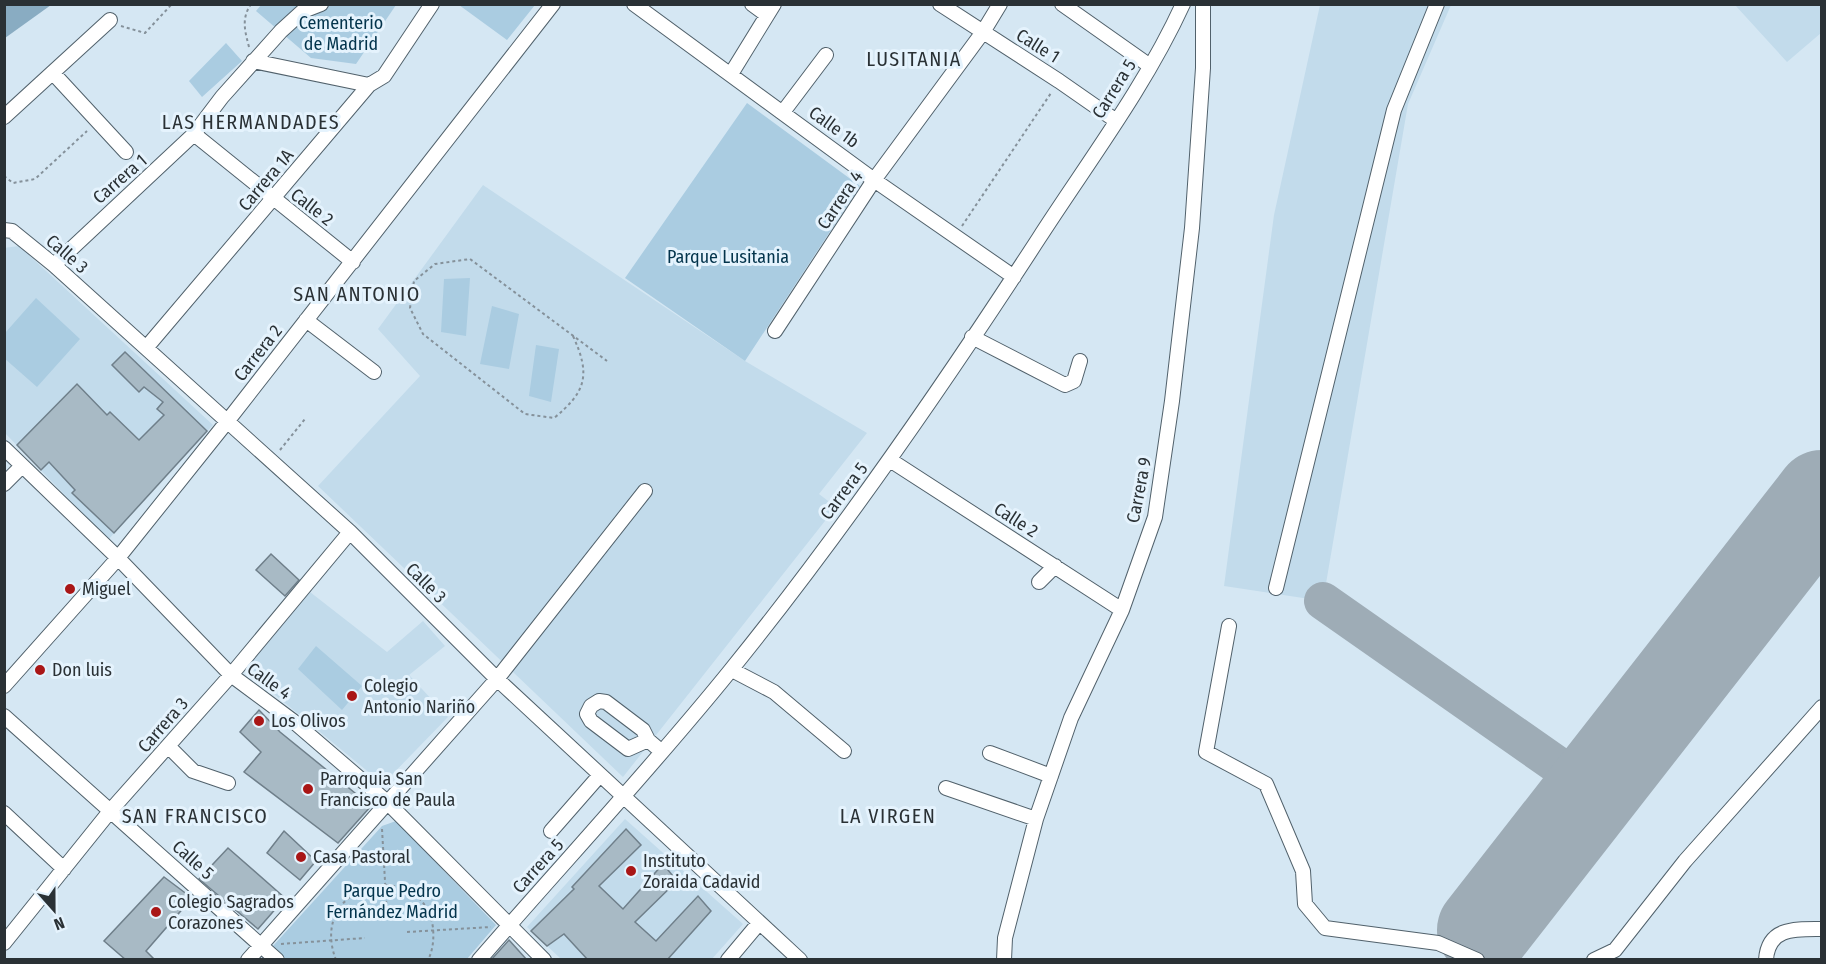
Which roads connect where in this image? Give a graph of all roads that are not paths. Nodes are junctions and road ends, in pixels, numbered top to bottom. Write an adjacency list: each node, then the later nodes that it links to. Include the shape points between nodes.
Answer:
1 (321, 4): 16 (street, Carrera 1, via 303,11)
2 (432, 4): 20 (street, Carrera 1A, via 384,76)
3 (553, 4): 29 (street, Carrera 2)
4 (634, 4): 19 (street, Calle 1b)
5 (752, 4): 12 (street)
6 (939, 4): 14 (street, Calle 1)
7 (1000, 4): 14 (street, Carrera 4)
8 (1062, 4): 17 (street)
9 (1184, 4): 17 (street, Carrera 5)
10 (1203, 4): 49 (street, Carrera 9, via 1203,68 1192,228 1172,401 1155,517)
11 (1437, 4): 48 (street, via 1394,110)
12 (771, 10): 19 (street)
13 (110, 20): 18 (street)
14 (983, 32): 23 (street, Calle 1); 26 (street, Carrera 4)
15 (826, 55): 21 (street)
16 (254, 60): 20 (street); 24 (street, Carrera 1)
17 (1150, 66): 23 (street, Carrera 5)
18 (53, 73): 22 (street); 25 (street)
19 (731, 74): 21 (street, Calle 1b)
20 (369, 85): 27 (street, Carrera 1A)
21 (783, 112): 26 (street, Calle 1b)
22 (4, 117)
23 (1115, 120): 31 (street, Carrera 5)
24 (194, 134): 27 (street, Calle 2); 30 (street, Carrera 1)
25 (126, 152)
26 (874, 180): 31 (street, Calle 1b); 33 (street, Carrera 4)
27 (273, 200): 29 (street, Calle 2); 35 (street, Carrera 1A)
28 (4, 230): 30 (street, Calle 3, via 21,237)
29 (353, 262): 32 (street, Carrera 2)
30 (54, 266): 35 (street, Calle 3)
31 (1014, 277): 34 (street, Carrera 5)
32 (306, 320): 37 (street); 38 (street, Carrera 2)
33 (775, 331)
34 (972, 337): 36 (street, via 1065,385 1074,381); 40 (street, Carrera 5)
35 (146, 348): 38 (street, Calle 3)
36 (1080, 361)
37 (374, 372)
38 (226, 423): 44 (street, Calle 3); 45 (street, Carrera 2)
39 (4, 448): 41 (street, Calle 4)
40 (890, 460): 46 (street, Calle 2); 51 (street, Carrera 5)
41 (22, 466): 42 (street); 45 (street, Calle 4)
42 (4, 484)
43 (645, 491): 53 (street)
44 (350, 532): 52 (street, Carrera 3); 53 (street, Calle 3)
45 (118, 558): 52 (street, Calle 4); 54 (street, Carrera 2)
46 (1054, 566): 47 (street); 49 (street, Calle 2)
47 (1039, 582)
48 (1276, 588)
49 (1122, 610): 63 (street, Carrera 9, via 1071,718)
50 (1229, 626): 85 (street, via 1206,752 1266,784 1303,871 1305,904 1325,928 1438,943)
51 (732, 670): 59 (street, via 774,692); 60 (street, Carrera 5)
52 (231, 675): 58 (street, Carrera 3); 67 (street, Calle 4, via 293,721)
53 (497, 679): 62 (street, Calle 3); 67 (street)
54 (4, 686)
55 (1821, 707): 86 (street, via 1684,861 1615,950)
56 (4, 716): 68 (street, Calle 5)
57 (648, 740): 60 (street)
58 (168, 746): 64 (street, via 193,771); 68 (street, Carrera 3)
59 (844, 751)
60 (662, 752): 66 (street, Carrera 5)
61 (990, 753): 63 (street)
62 (600, 775): 66 (street, Calle 3); 71 (street)
63 (1051, 776): 70 (street, Carrera 9)
64 (228, 783)
65 (946, 788): 70 (street)
66 (624, 798): 73 (street, Calle 3); 74 (street, Carrera 5)
67 (383, 804): 74 (street, Calle 4); 77 (street)
68 (111, 810): 72 (street, Carrera 3); 77 (street, Calle 5)
69 (4, 813): 72 (street)
70 (1036, 819): 84 (street, Carrera 9, via 1005,938)
71 (551, 831)
72 (64, 869): 76 (street, Carrera 3)
73 (759, 923): 82 (street); 83 (street, Calle 3)
74 (503, 926): 80 (street, Carrera 5); 81 (street, Calle 4)
75 (1821, 929): 87 (street, via 1790,929 1775,935 1767,948)
76 (4, 943)
77 (261, 945): 78 (street); 79 (street, Calle 5)
78 (248, 960)
79 (277, 960)
80 (479, 960)
81 (544, 960)
82 (728, 960)
83 (800, 960)
84 (1004, 960)
85 (1477, 960)
86 (1594, 960)
87 (1766, 960)

